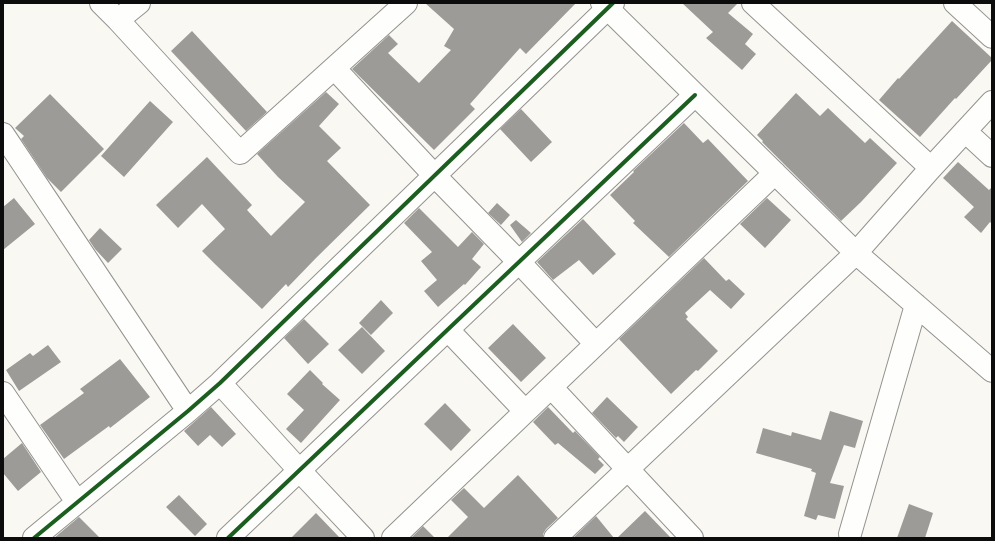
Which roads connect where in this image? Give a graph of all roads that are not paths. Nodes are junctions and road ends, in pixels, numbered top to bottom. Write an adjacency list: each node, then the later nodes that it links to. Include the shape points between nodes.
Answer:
1 (101, 3): 7 (street)
2 (139, 3): 7 (street)
3 (406, 3): 9 (street)
4 (753, 3): 15 (street)
5 (955, 3): 8 (street)
6 (608, 5): 10 (street); 17 (street)
7 (118, 20): 9 (street, via 240,153)
8 (992, 37)
9 (334, 68): 17 (street)
10 (695, 95): 16 (street); 19 (street)
11 (992, 102): 12 (street)
12 (965, 131): 14 (street); 15 (street)
13 (3, 134): 27 (street)
14 (992, 156)
15 (931, 168): 18 (street)
16 (775, 173): 18 (street); 22 (street)
17 (435, 176): 19 (street); 24 (street)
18 (856, 253): 20 (street); 29 (street)
19 (519, 262): 21 (street); 22 (street)
20 (916, 305): 23 (street); 32 (street)
21 (448, 330): 28 (street); 30 (street)
22 (596, 344): 25 (street)
23 (992, 371)
24 (220, 383): 27 (street); 30 (street)
25 (551, 387): 28 (street); 29 (street)
26 (3, 394): 31 (street)
27 (188, 411): 31 (street)
28 (525, 411): 36 (street)
29 (627, 469): 37 (street); 38 (street)
30 (300, 470): 34 (street); 35 (street)
31 (77, 502): 33 (street)
32 (850, 534)
33 (34, 538)
34 (228, 538)
35 (363, 538)
36 (393, 538)
37 (555, 538)
38 (692, 538)

